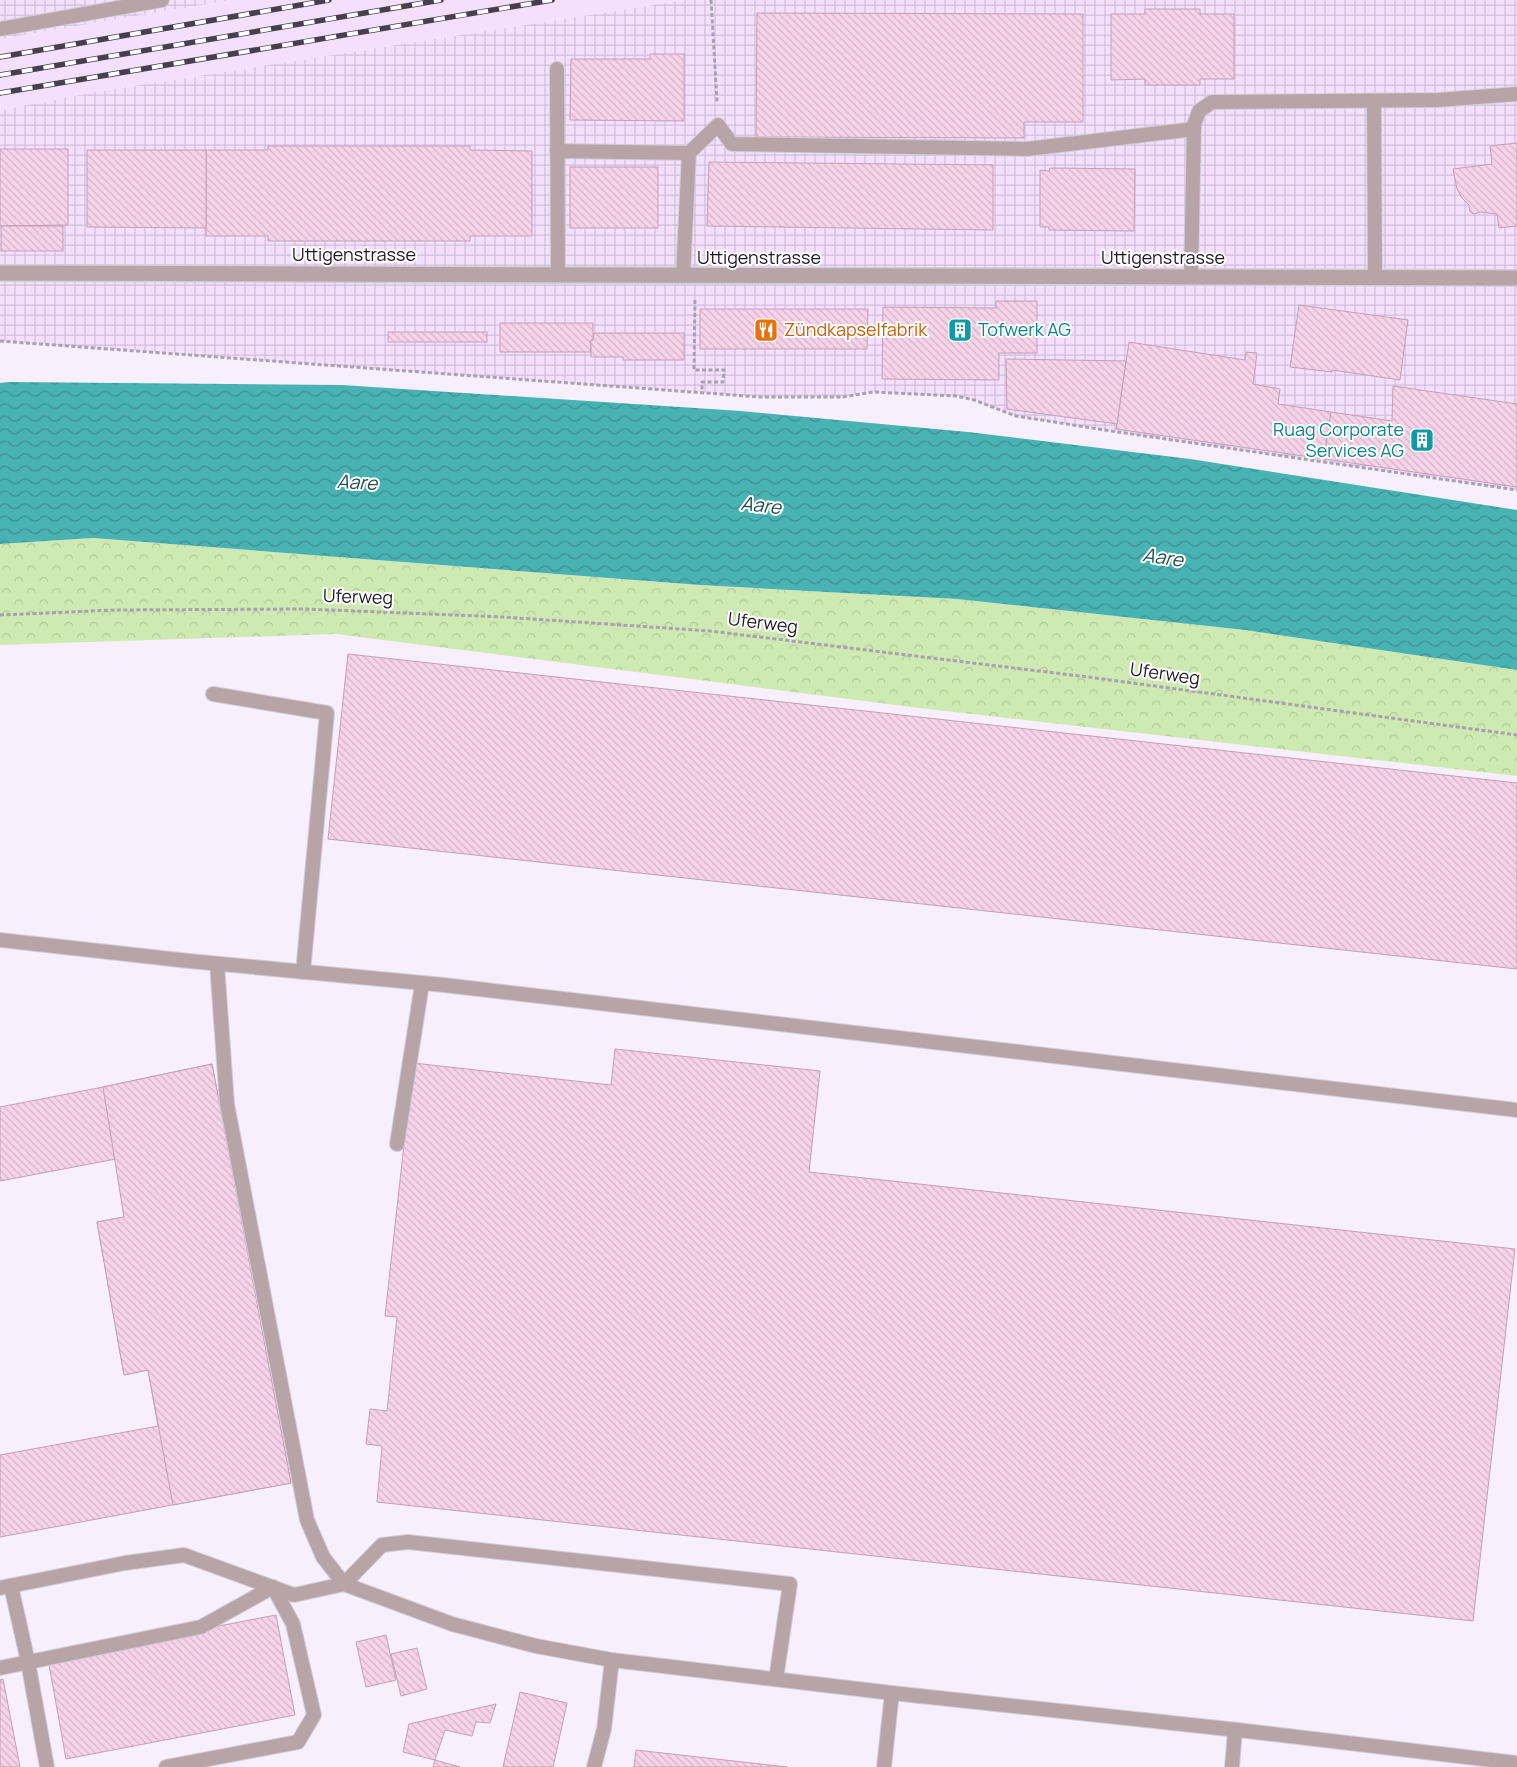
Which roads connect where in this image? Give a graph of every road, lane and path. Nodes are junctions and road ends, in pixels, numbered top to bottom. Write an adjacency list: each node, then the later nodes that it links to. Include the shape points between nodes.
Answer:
1 (162, 0): 3 (lane)
2 (711, 0): 7 (path)
3 (0, 29)
4 (556, 69): 9 (lane)
5 (1517, 94): 6 (lane)
6 (1374, 101): 8 (lane, via 1212,102 1199,111); 15 (lane)
7 (718, 125): 8 (lane, via 732,144 1027,148); 10 (lane)
8 (1194, 129): 14 (lane)
9 (557, 151): 10 (lane); 12 (lane)
10 (689, 153): 13 (lane)
11 (0, 273): 12 (street, Uttigenstrasse)
12 (558, 275): 13 (street, Uttigenstrasse)
13 (683, 276): 14 (street, Uttigenstrasse)
14 (1191, 277): 15 (street, Uttigenstrasse)
15 (1375, 278): 16 (street, Uttigenstrasse)
16 (1517, 278)
17 (695, 310): 19 (path, via 694,370 724,370 724,382 702,382)
18 (0, 341): 19 (path)
19 (702, 393): 20 (path, via 760,397 843,397 873,392 956,396 1016,416)
20 (1517, 490)
21 (0, 615): 23 (path, Uferweg, via 115,610 306,609 503,617 710,631 1088,677)
22 (213, 694): 26 (lane, via 328,713)
23 (1517, 735)
24 (0, 940): 25 (lane)
25 (217, 964): 26 (lane); 30 (lane, via 227,1104 307,1520 323,1557)
26 (303, 972): 27 (lane)
27 (422, 984): 28 (lane); 29 (lane)
28 (1517, 1110)
29 (397, 1144)
30 (344, 1584): 32 (lane, via 294,1595); 33 (lane, via 452,1624 536,1646); 36 (lane, via 382,1545 408,1542 790,1584)
31 (6, 1587): 32 (lane, via 125,1563 184,1555); 34 (lane)
32 (273, 1587): 34 (lane, via 201,1627); 41 (lane, via 293,1624 314,1715 298,1742)
33 (612, 1660): 36 (lane); 42 (lane, via 604,1729)
34 (28, 1662): 35 (lane); 40 (lane)
35 (0, 1668)
36 (776, 1679): 37 (lane)
37 (892, 1693): 38 (lane); 43 (lane)
38 (1235, 1730): 39 (lane); 44 (lane)
39 (1517, 1763)
40 (47, 1767)
41 (166, 1767)
42 (594, 1767)
43 (884, 1767)
44 (1232, 1767)

